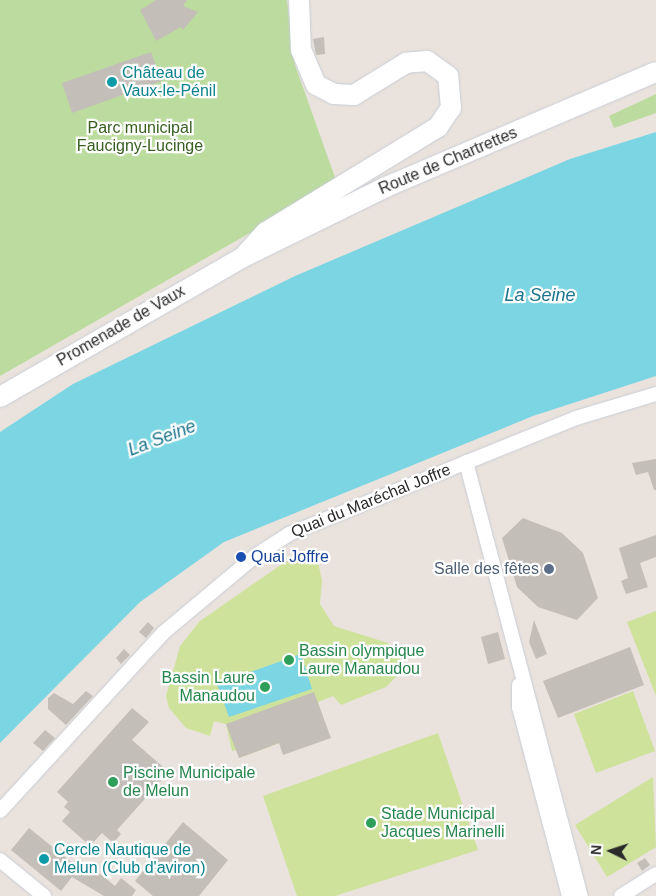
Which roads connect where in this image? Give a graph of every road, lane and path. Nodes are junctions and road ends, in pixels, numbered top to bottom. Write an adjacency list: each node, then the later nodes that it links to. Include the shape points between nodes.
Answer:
1 (299, 0): 3 (main road, via 301,50 316,85 334,94 354,95 406,63 427,61 448,76 451,108 438,127 266,232)
2 (656, 72): 3 (main road, Route de Chartrettes, via 386,187)
3 (243, 257): 5 (main road, Promenade de Vaux)
4 (656, 394): 6 (street, Quai du Maréchal Joffre, via 576,418)
5 (0, 398)
6 (466, 462): 7 (street); 8 (street, Quai du Maréchal Joffre, via 324,516 255,556 162,633)
7 (519, 659): 12 (street, via 519,706); 13 (street)
8 (0, 811)
9 (0, 860): 11 (street)
10 (656, 874): 14 (street)
11 (44, 896)
12 (569, 896)
13 (581, 896)
14 (621, 896)

